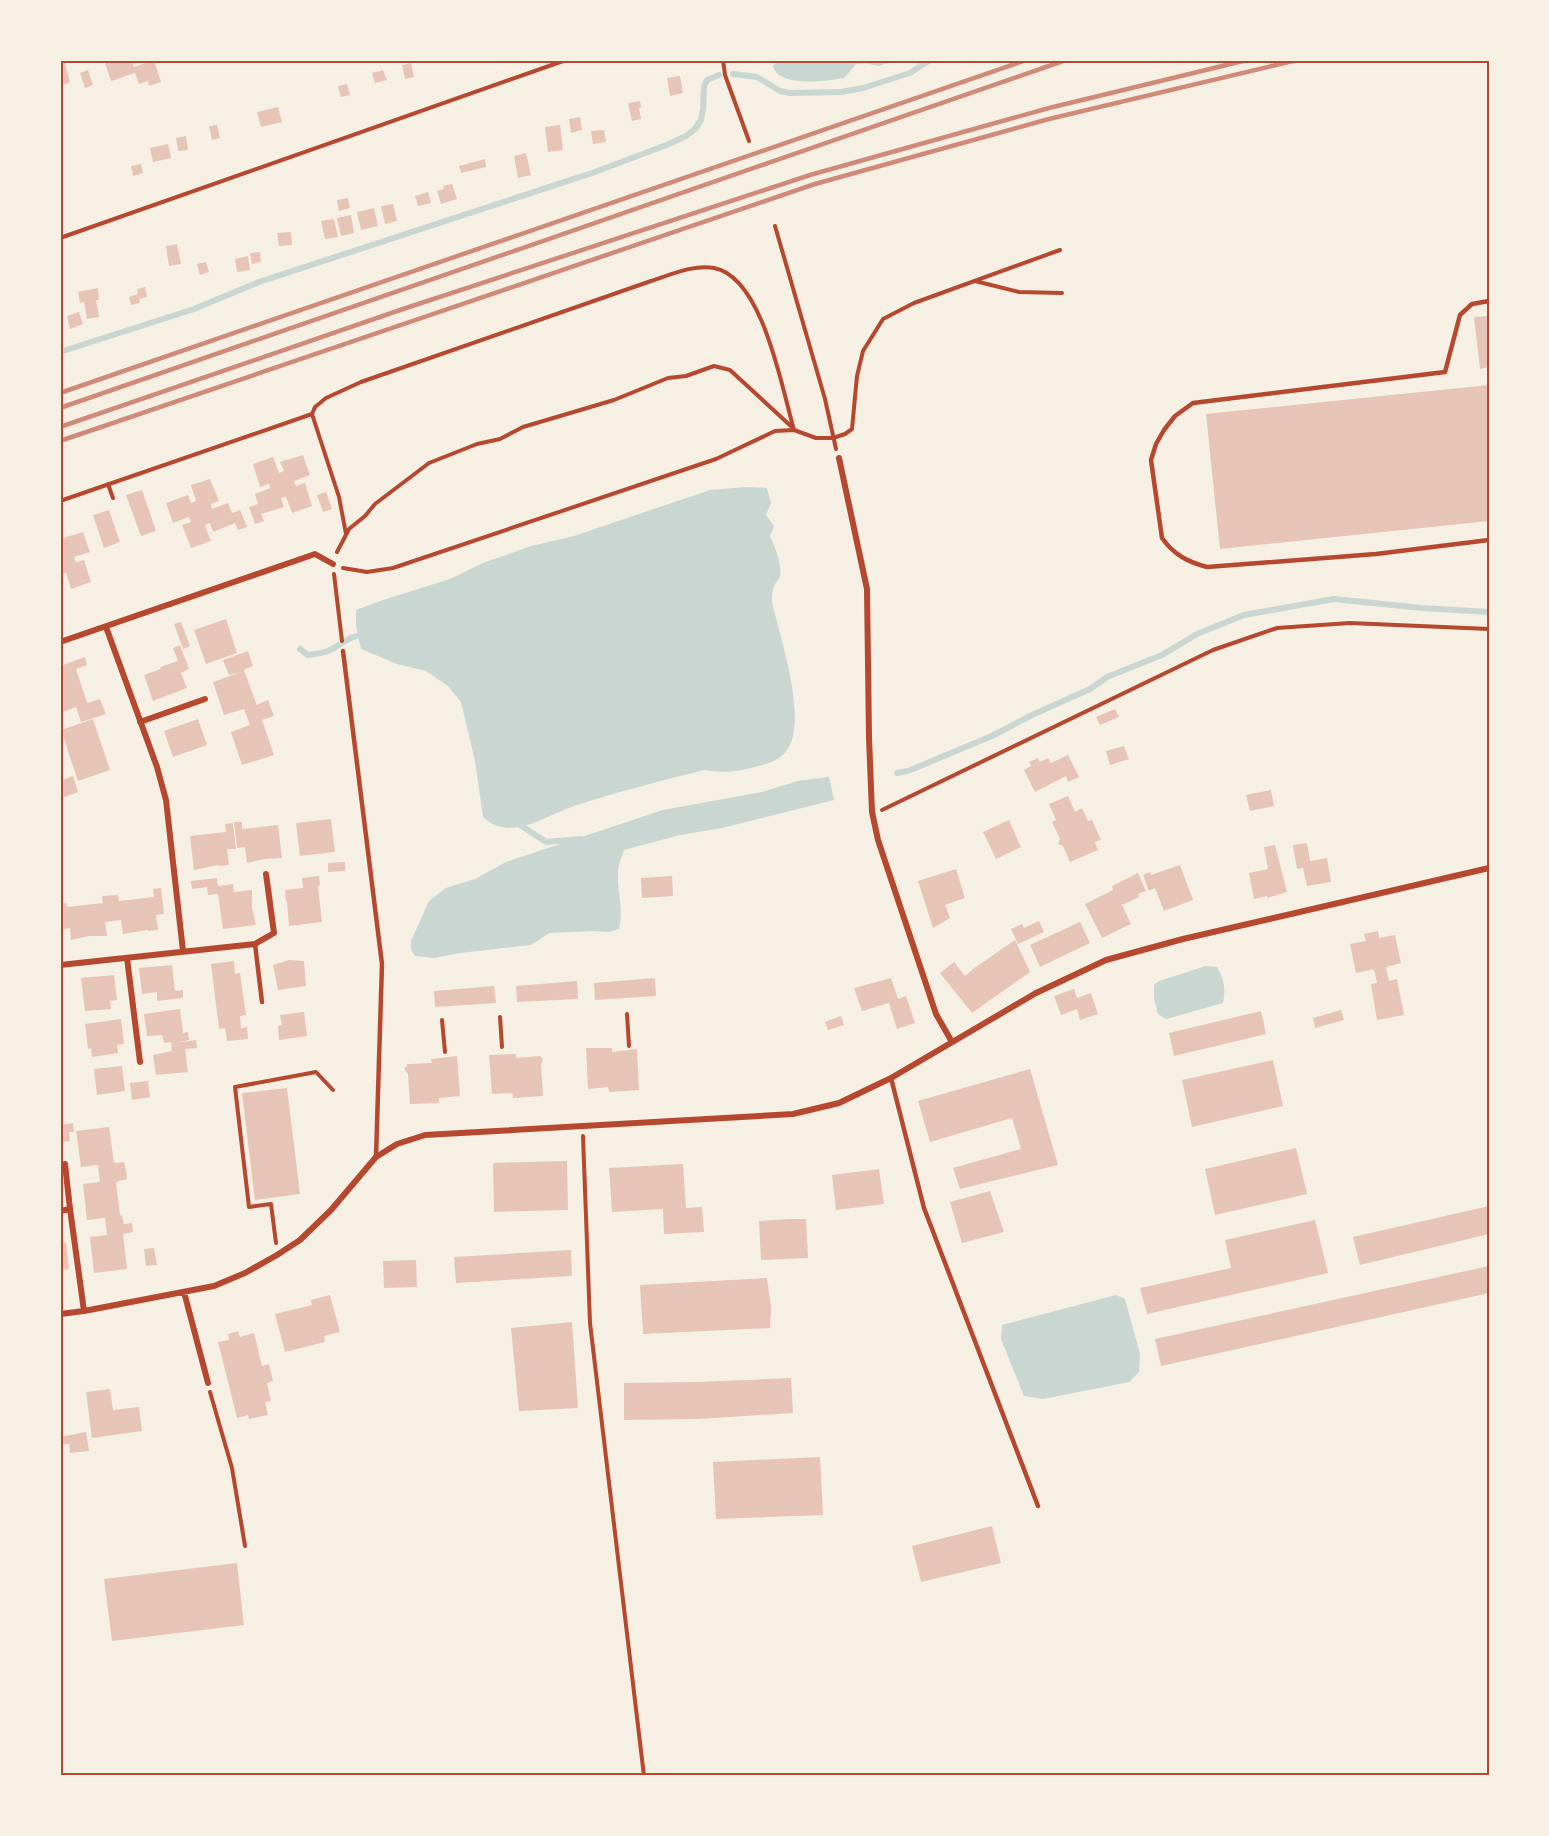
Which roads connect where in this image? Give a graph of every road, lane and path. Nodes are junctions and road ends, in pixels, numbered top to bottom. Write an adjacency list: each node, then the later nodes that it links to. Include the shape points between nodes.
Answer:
1 (566, 60): 5 (path)
2 (723, 60): 3 (path)
3 (749, 141)
4 (775, 226): 12 (path)
5 (60, 238)
6 (1060, 250): 7 (path)
7 (974, 281): 8 (path, via 1019,292); 12 (path, via 883,319 863,351 852,429)
8 (1062, 293)
9 (1489, 301): 18 (lane, via 1472,304 1460,315 1445,372 1193,403 1164,430 1151,460 1162,538 1178,556 1207,567 1376,554)
10 (312, 414): 11 (path, via 326,398 361,382 704,266 727,272 749,296 777,365); 14 (path); 17 (path, via 339,497)
11 (794, 430): 12 (path, via 816,438); 17 (path, via 730,370 714,366 668,378 429,464 375,504); 19 (path, via 775,431 716,459 393,568 367,572)
12 (833, 438): 13 (path)
13 (839, 458): 38 (street, via 867,589 872,812 936,1014)
14 (108, 484): 15 (path); 16 (path)
15 (113, 498)
16 (60, 501)
17 (346, 534): 19 (path)
18 (1489, 540)
19 (333, 564): 20 (street, via 315,554); 22 (path)
20 (106, 627): 23 (street); 26 (street)
21 (1489, 629): 27 (path, via 1350,623 1277,628 1213,650)
22 (341, 635)
23 (60, 642)
24 (343, 651): 46 (lane, via 382,964)
25 (205, 699): 26 (street)
26 (140, 722): 31 (street, via 166,800)
27 (888, 808)
28 (1489, 868): 38 (street, via 1106,960 1036,993)
29 (266, 874): 30 (street, via 274,933)
30 (255, 944): 31 (street); 34 (lane)
31 (183, 951): 32 (street)
32 (127, 958): 33 (street); 42 (street)
33 (60, 965)
34 (262, 1002)
35 (627, 1014): 39 (path)
36 (501, 1017): 40 (path)
37 (442, 1020): 41 (path)
38 (952, 1042): 43 (street)
39 (629, 1046)
40 (502, 1047)
41 (445, 1052)
42 (140, 1062)
43 (891, 1078): 45 (street, via 839,1102 793,1114); 55 (lane, via 924,1208)
44 (333, 1090): 50 (path, via 316,1072 235,1087 249,1207 271,1204)
45 (583, 1126): 46 (street, via 425,1135 397,1144); 57 (path, via 590,1323)
46 (376, 1157): 50 (street, via 331,1210 300,1240)
47 (65, 1164): 48 (street)
48 (70, 1209): 49 (street); 52 (street)
49 (60, 1211)
50 (277, 1255): 51 (street, via 214,1286)
51 (184, 1292): 52 (street); 54 (street)
52 (84, 1311): 53 (street)
53 (60, 1314)
54 (208, 1383): 56 (path, via 232,1468)
55 (1038, 1506)
56 (245, 1546)
57 (644, 1776)

